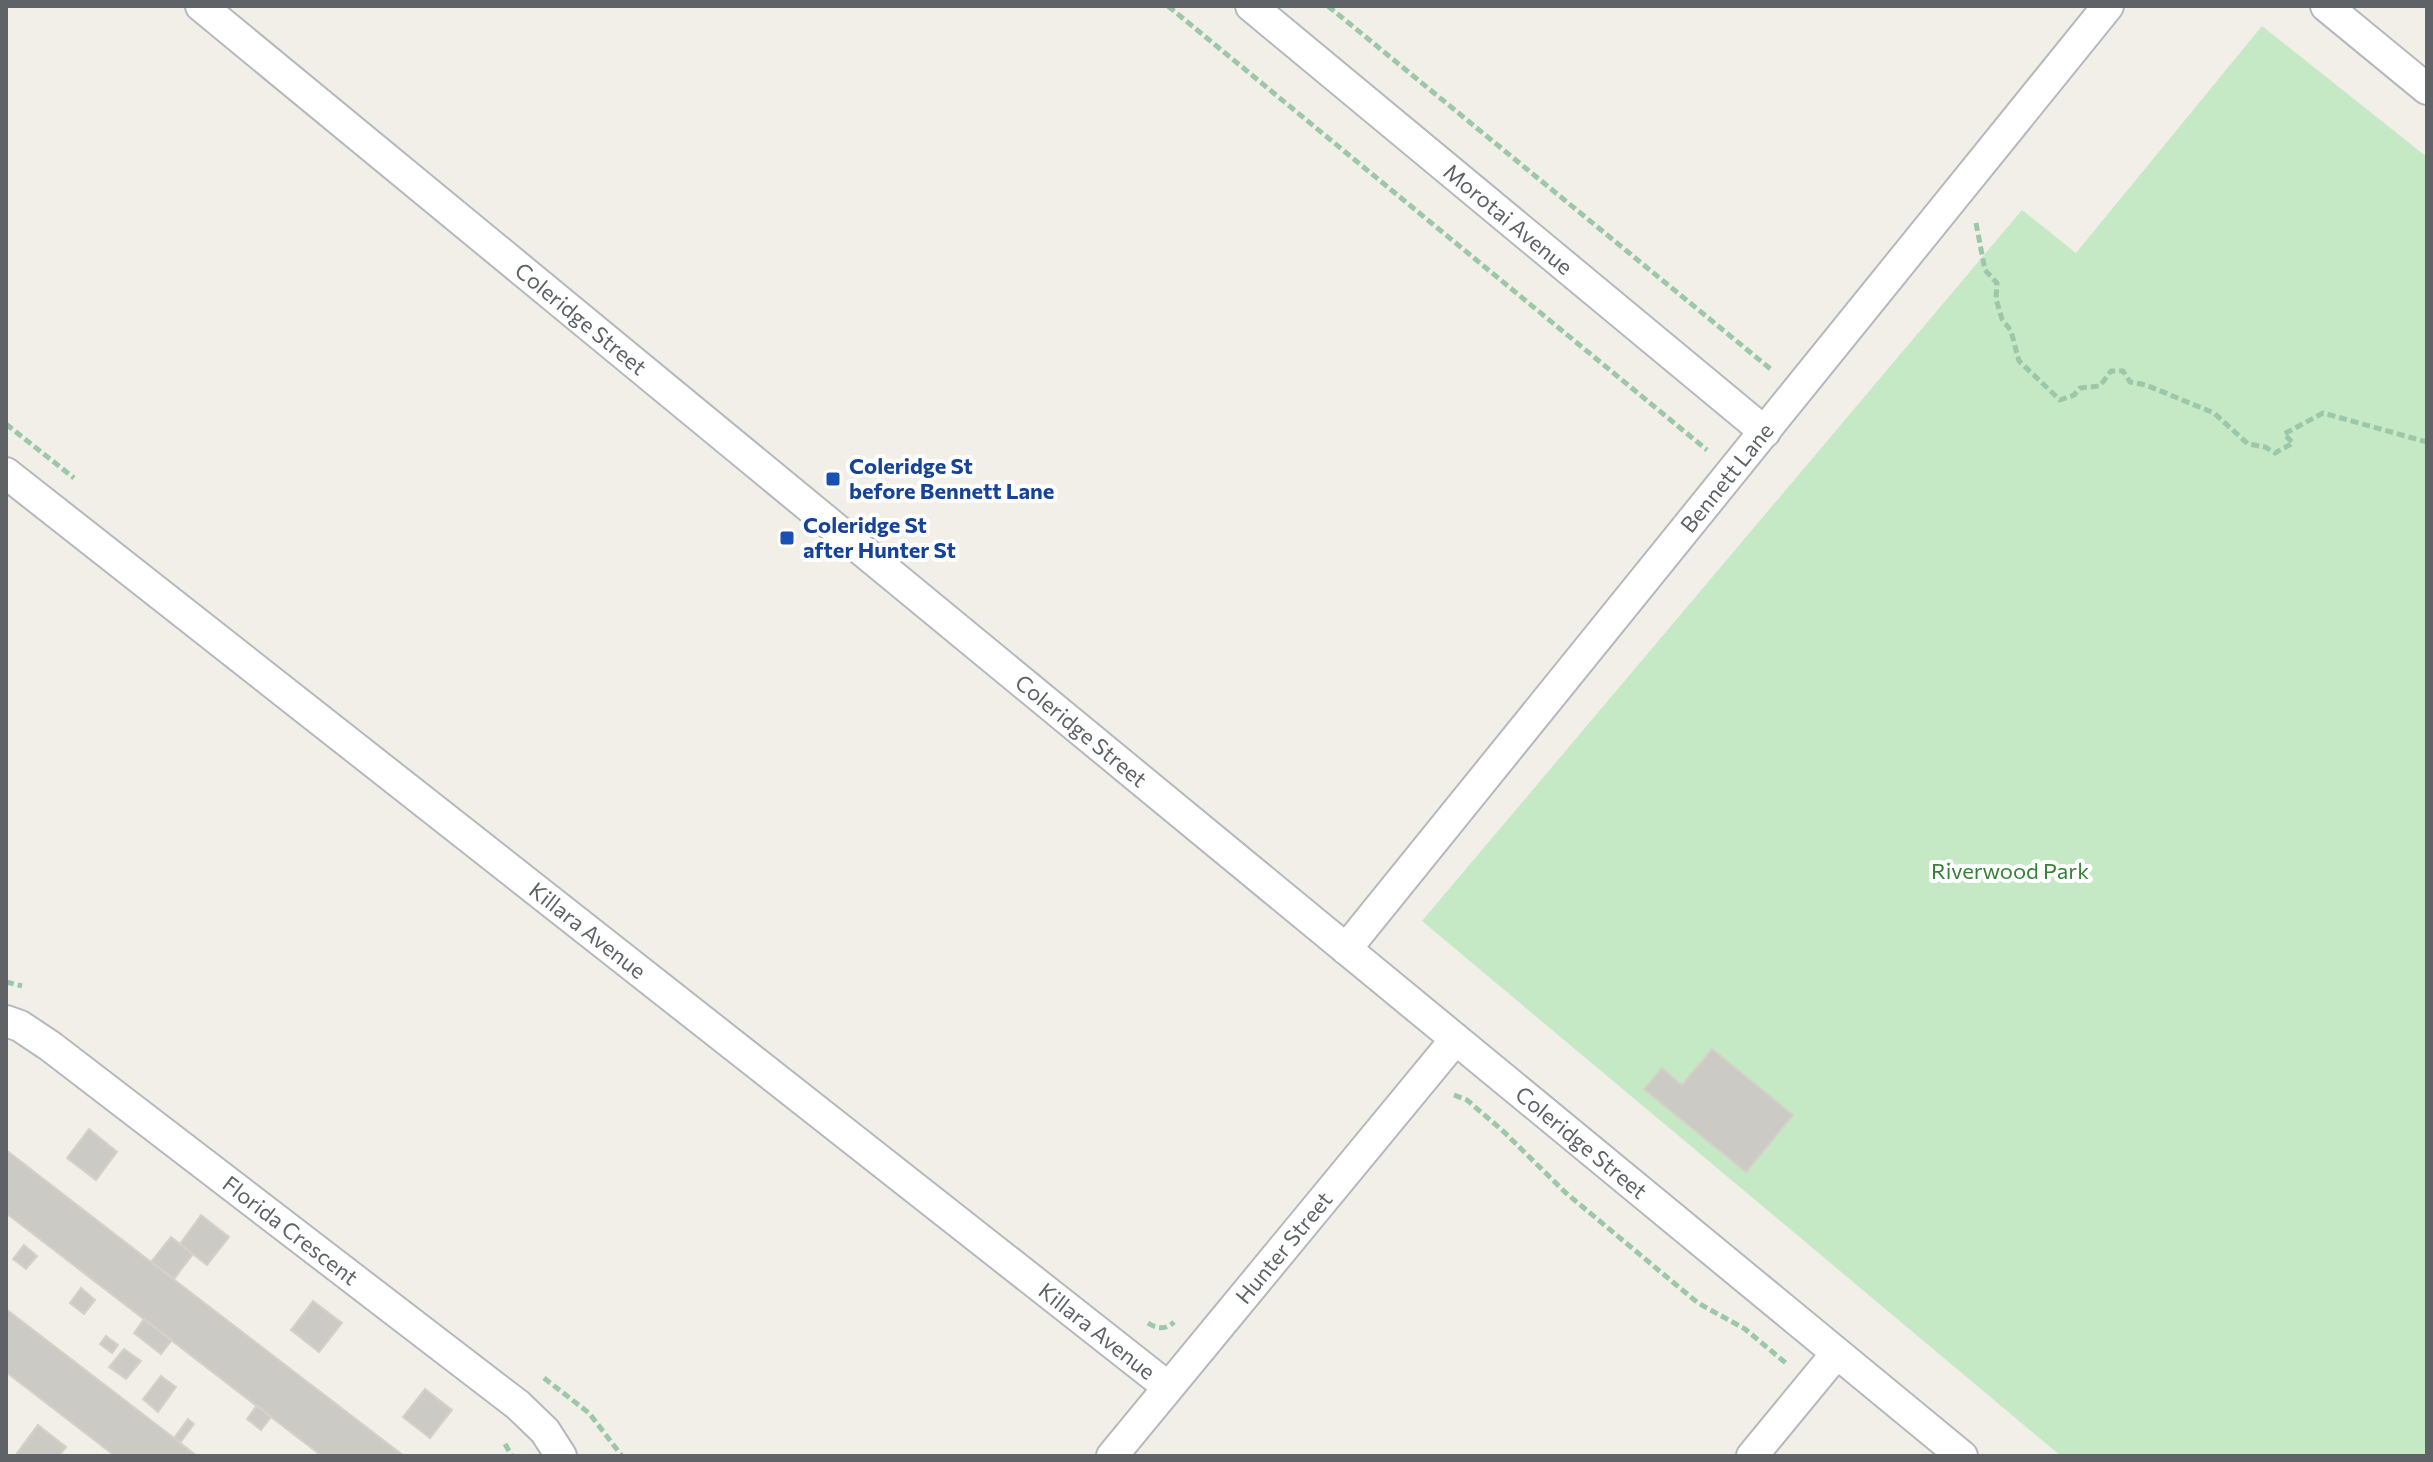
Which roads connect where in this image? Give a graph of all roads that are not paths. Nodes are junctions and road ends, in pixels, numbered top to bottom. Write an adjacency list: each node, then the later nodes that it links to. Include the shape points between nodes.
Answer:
1 (201, 6): 8 (street, Coleridge Street)
2 (1251, 6): 6 (street, Morotai Avenue)
3 (2108, 6): 6 (street, Bennett Lane)
4 (2326, 6): 5 (street)
5 (2427, 89)
6 (1765, 432): 8 (street, Bennett Lane)
7 (6, 473): 12 (street, Killara Avenue)
8 (1346, 949): 10 (street, Coleridge Street)
9 (6, 1021): 13 (street, Florida Crescent, via 62,1056 518,1405)
10 (1455, 1040): 11 (street, Coleridge Street); 12 (street, Hunter Street)
11 (1836, 1354): 15 (street); 16 (street, Coleridge Street)
12 (1168, 1387): 14 (street, Hunter Street)
13 (561, 1456)
14 (1112, 1456)
15 (1752, 1456)
16 (1962, 1456)

